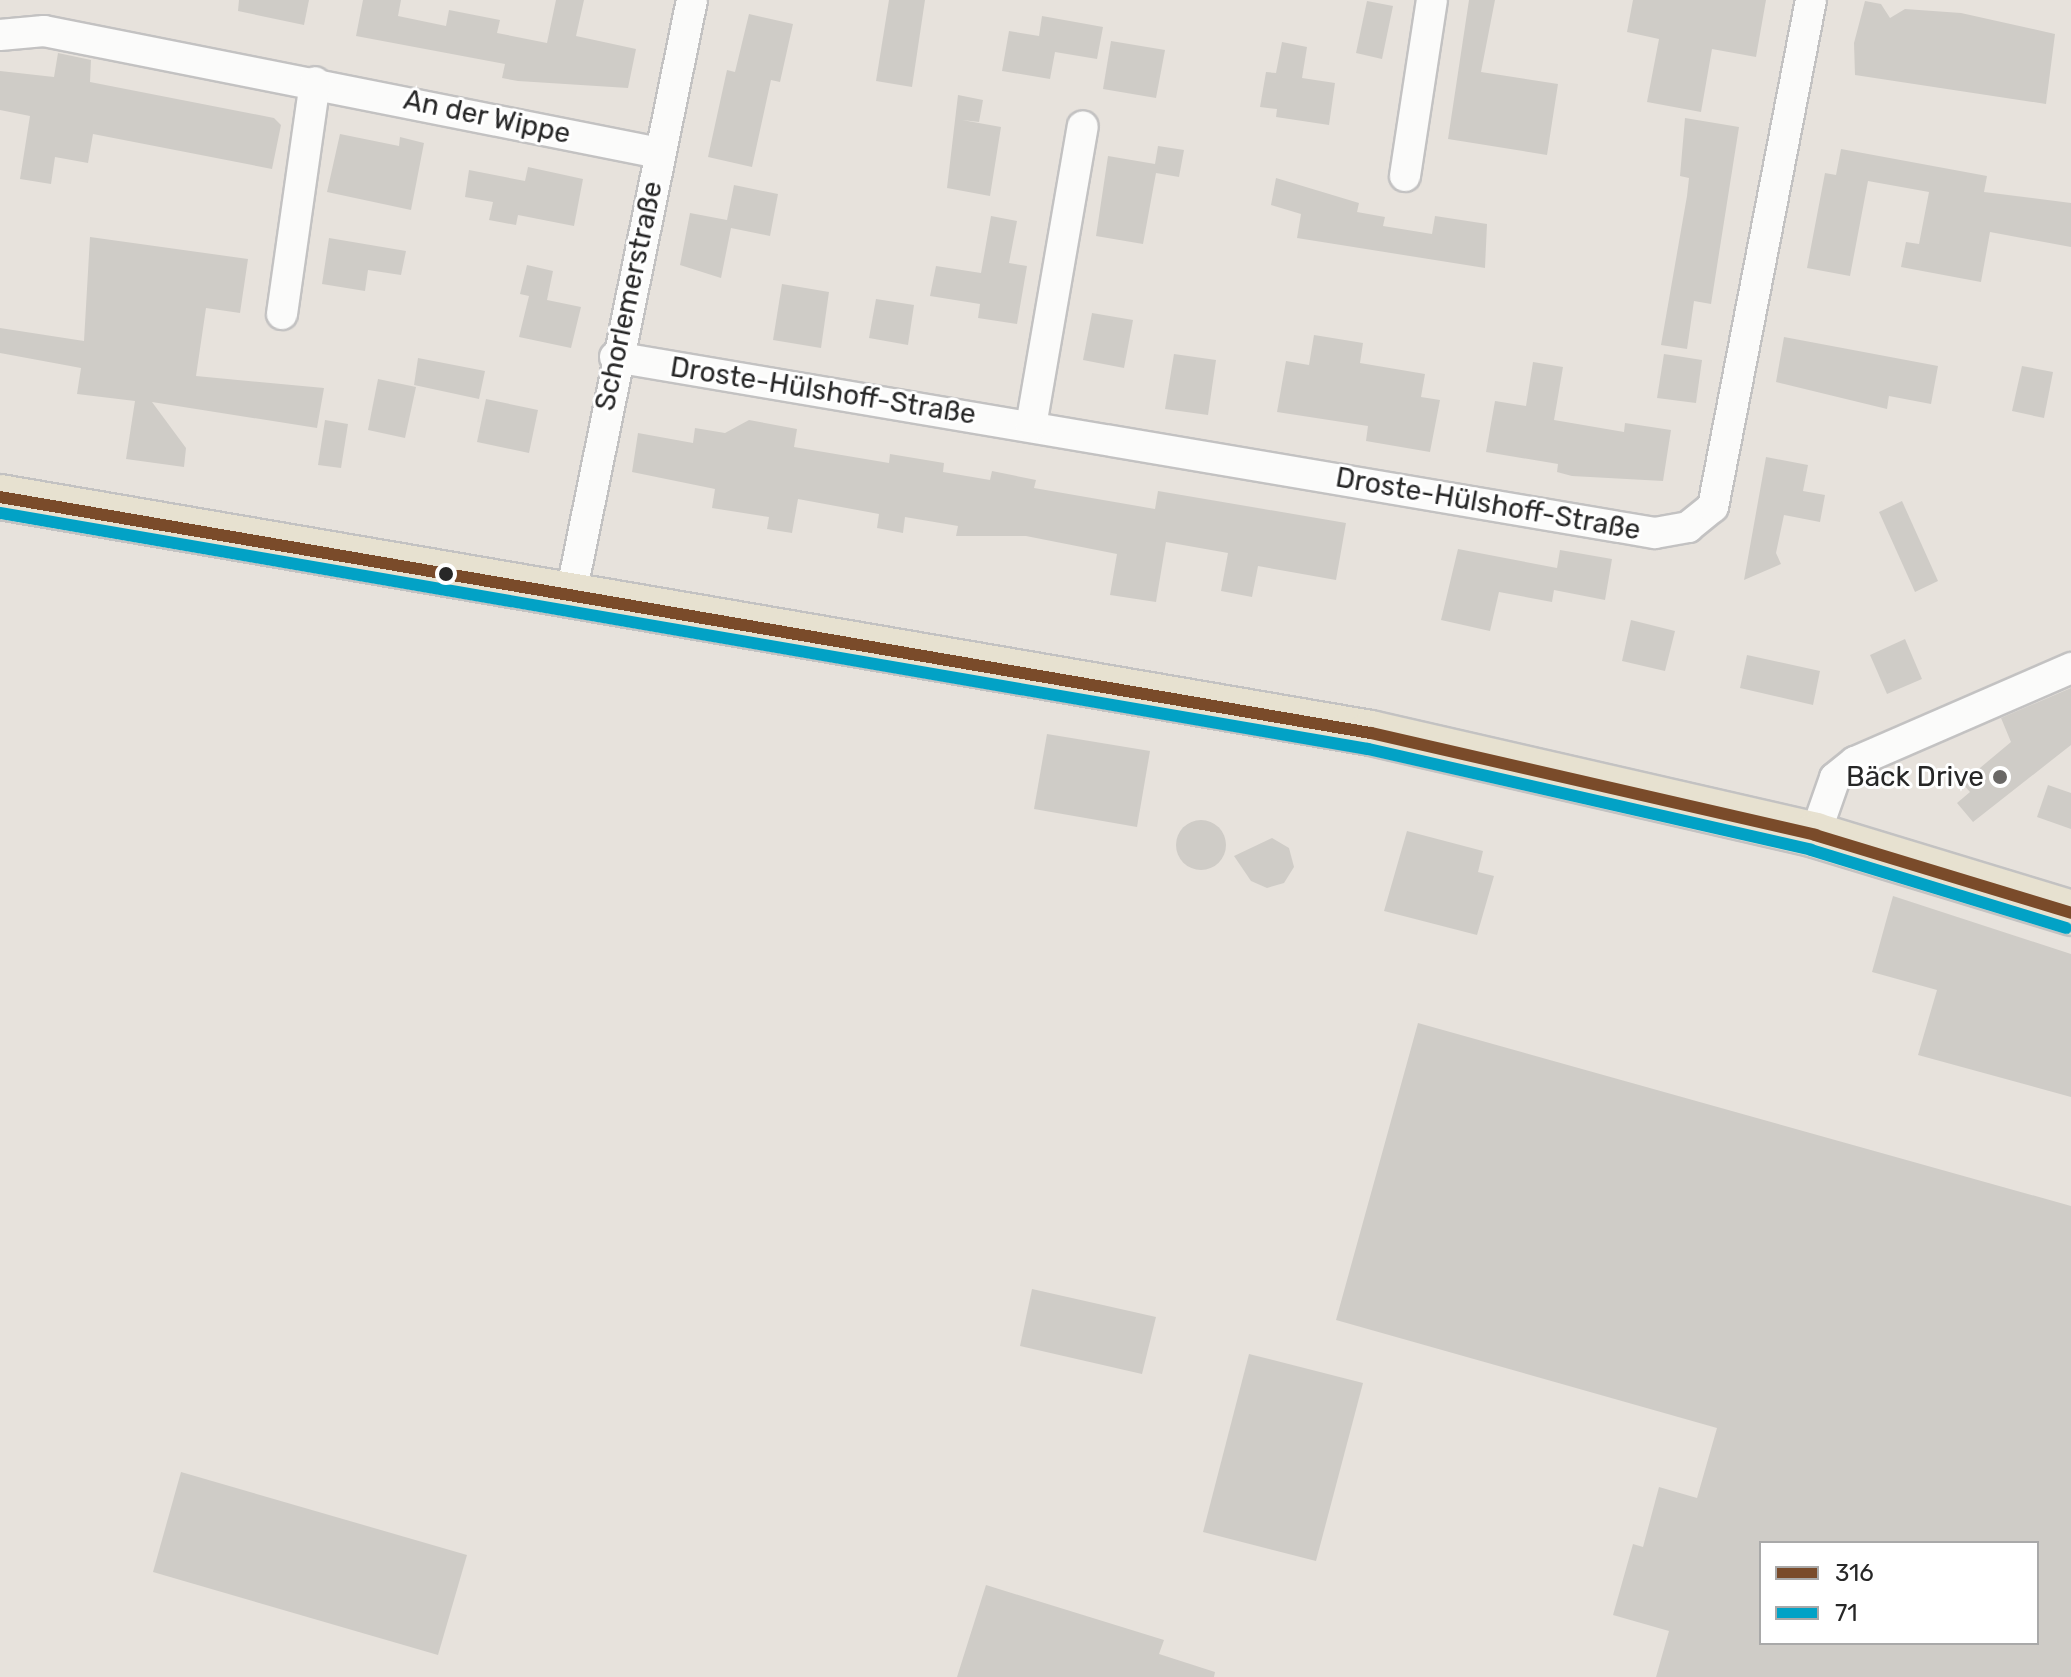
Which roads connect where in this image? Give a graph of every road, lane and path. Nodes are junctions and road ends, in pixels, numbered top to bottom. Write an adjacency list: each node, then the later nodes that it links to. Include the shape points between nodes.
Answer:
1 (692, 0): 7 (street, Schorlemerstraße)
2 (1432, 0): 8 (street)
3 (1811, 0): 11 (street, Droste-Hülshoff-Straße, via 1713,507 1688,527 1655,533)
4 (0, 35): 5 (street, An der Wippe, via 44,31)
5 (315, 82): 7 (street, An der Wippe); 9 (street)
6 (1083, 126): 11 (street)
7 (659, 153): 10 (street, Schorlemerstraße)
8 (1405, 176)
9 (282, 314)
10 (615, 357): 11 (street, Droste-Hülshoff-Straße); 13 (street, Schorlemerstraße)
11 (1031, 426)
12 (0, 497): 13 (main road)
13 (571, 594): 15 (main road, via 1371,733)
14 (2071, 668): 15 (street, via 1855,762 1835,778)
15 (1815, 835): 16 (main road)
16 (2071, 913)

